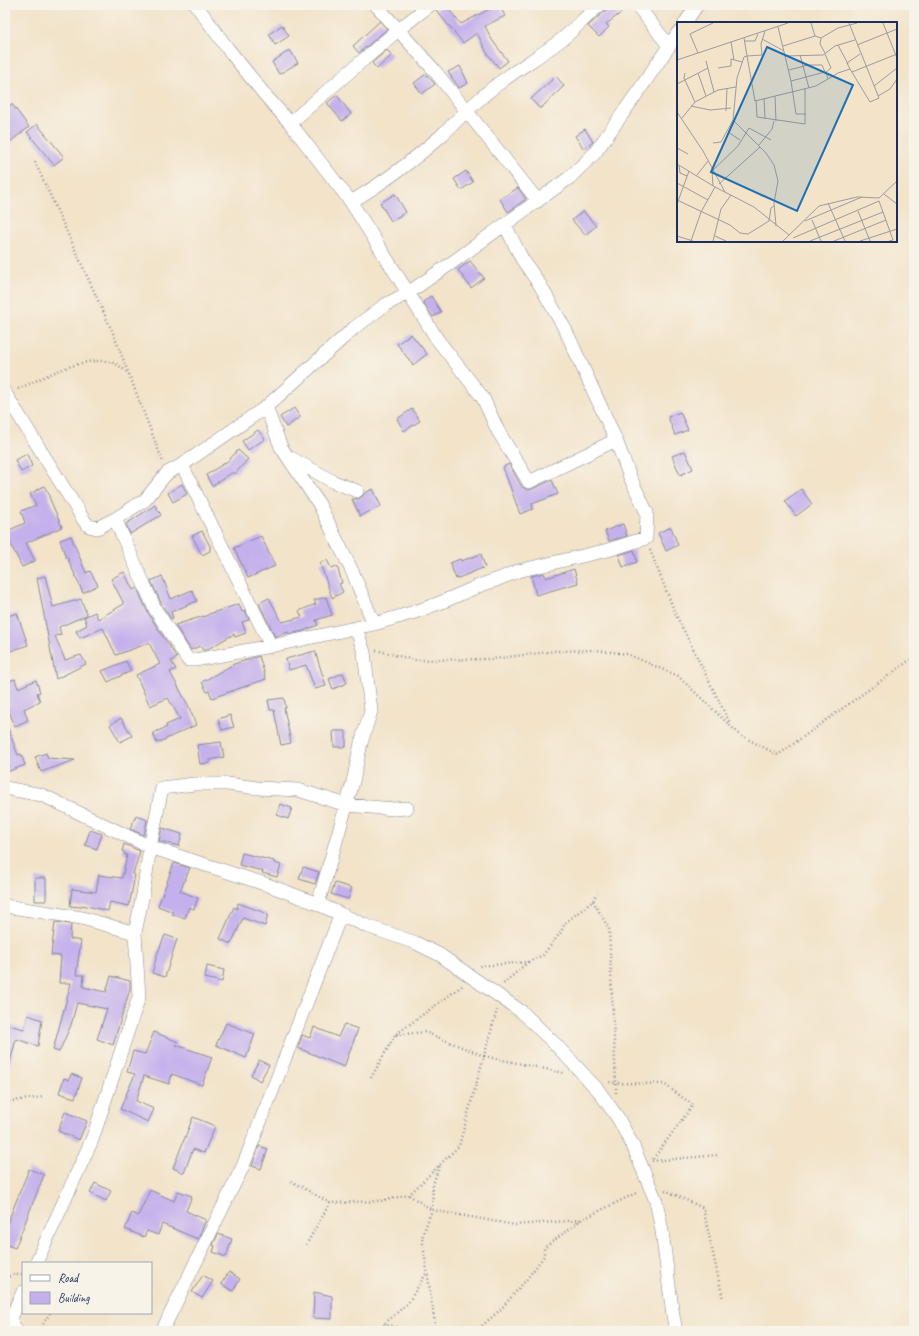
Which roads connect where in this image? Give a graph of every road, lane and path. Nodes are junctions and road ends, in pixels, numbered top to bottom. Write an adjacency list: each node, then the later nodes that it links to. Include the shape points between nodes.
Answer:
1 (196, 5): 12 (street, via 246,72)
2 (376, 5): 8 (street)
3 (430, 5): 8 (street)
4 (600, 5): 11 (street, via 563,38 504,79)
5 (637, 5): 10 (street)
6 (697, 5): 7 (street)
7 (686, 22)
8 (398, 30): 11 (street); 12 (street)
9 (677, 34): 10 (street)
10 (669, 46): 14 (street, via 594,154 569,178)
11 (466, 111): 14 (street); 15 (street, via 412,160)
12 (290, 123): 15 (street)
13 (35, 162): 18 (path, via 113,333)
14 (538, 201): 16 (street)
15 (351, 202): 17 (street)
16 (505, 225): 17 (street); 21 (street, via 522,259 566,331)
17 (408, 293): 20 (street, via 385,305 354,328); 21 (street, via 437,339 483,398 498,431 528,482)
18 (128, 372): 19 (path, via 115,364 96,361 61,370); 24 (path)
19 (6, 394): 26 (street, via 85,522 97,528)
20 (266, 407): 22 (street); 23 (street)
21 (616, 440): 27 (street, via 641,504 647,513)
22 (287, 456): 25 (street, via 334,482); 28 (street, via 319,504 353,573)
23 (182, 465): 24 (street); 30 (street)
24 (168, 473): 26 (street, via 145,500)
25 (357, 491)
26 (115, 519): 30 (street, via 155,609 188,660 212,658)
27 (646, 538): 28 (street, via 608,550 518,571 428,607); 33 (path, via 676,615)
28 (374, 624): 29 (street)
29 (356, 628): 30 (street); 35 (street, via 364,652 371,711)
30 (271, 646)
31 (373, 649): 33 (path, via 414,660 493,659 555,651 596,650 628,654 678,676)
32 (914, 657): 33 (path, via 778,755 740,735)
33 (731, 726)
34 (5, 788): 37 (street, via 42,795)
35 (347, 805): 36 (street); 37 (street, via 298,790 227,784 194,784 162,788); 40 (street)
36 (407, 808)
37 (150, 846): 40 (street); 43 (street)
38 (597, 893): 39 (path)
39 (593, 902): 44 (path, via 565,923 543,955); 52 (path, via 609,929)
40 (318, 904): 42 (street)
41 (5, 906): 43 (street, via 82,918)
42 (341, 914): 45 (street, via 421,946); 76 (street, via 243,1166)
43 (135, 933): 65 (street, via 139,997 92,1140)
44 (528, 962): 45 (path); 47 (path)
45 (459, 968): 46 (street)
46 (473, 978): 47 (street); 48 (path)
47 (497, 995): 49 (path); 50 (street, via 534,1023)
48 (395, 1035): 49 (path, via 425,1032); 51 (path)
49 (484, 1056): 50 (path); 57 (path, via 459,1146)
50 (586, 1077): 52 (path); 55 (street)
51 (370, 1078)
52 (616, 1083): 55 (path); 58 (path, via 664,1084 693,1104)
53 (43, 1097): 54 (path)
54 (5, 1102)
55 (618, 1118): 58 (street)
56 (718, 1156): 58 (path)
57 (440, 1164): 60 (path); 62 (path, via 433,1184)
58 (648, 1171): 63 (path, via 636,1194); 70 (path, via 703,1208); 80 (street, via 662,1231)
59 (291, 1181): 61 (path)
60 (409, 1195): 61 (path, via 380,1201); 62 (path)
61 (330, 1203): 64 (path)
62 (432, 1210): 63 (path, via 515,1225); 66 (path, via 422,1237)
63 (581, 1220): 79 (path, via 544,1248 544,1256 527,1279 500,1310)
64 (306, 1245)
65 (36, 1262)
66 (427, 1271): 77 (path, via 408,1303 383,1325 395,1326); 78 (path)
67 (22, 1274): 68 (path)
68 (5, 1278)
69 (22, 1294): 72 (street)
70 (723, 1299)
71 (49, 1314): 75 (path)
72 (8, 1317): 73 (street); 74 (street)
73 (17, 1331)
74 (23, 1331)
75 (39, 1331)
76 (162, 1331)
77 (397, 1331)
78 (436, 1331)
79 (476, 1331)
80 (676, 1331)

